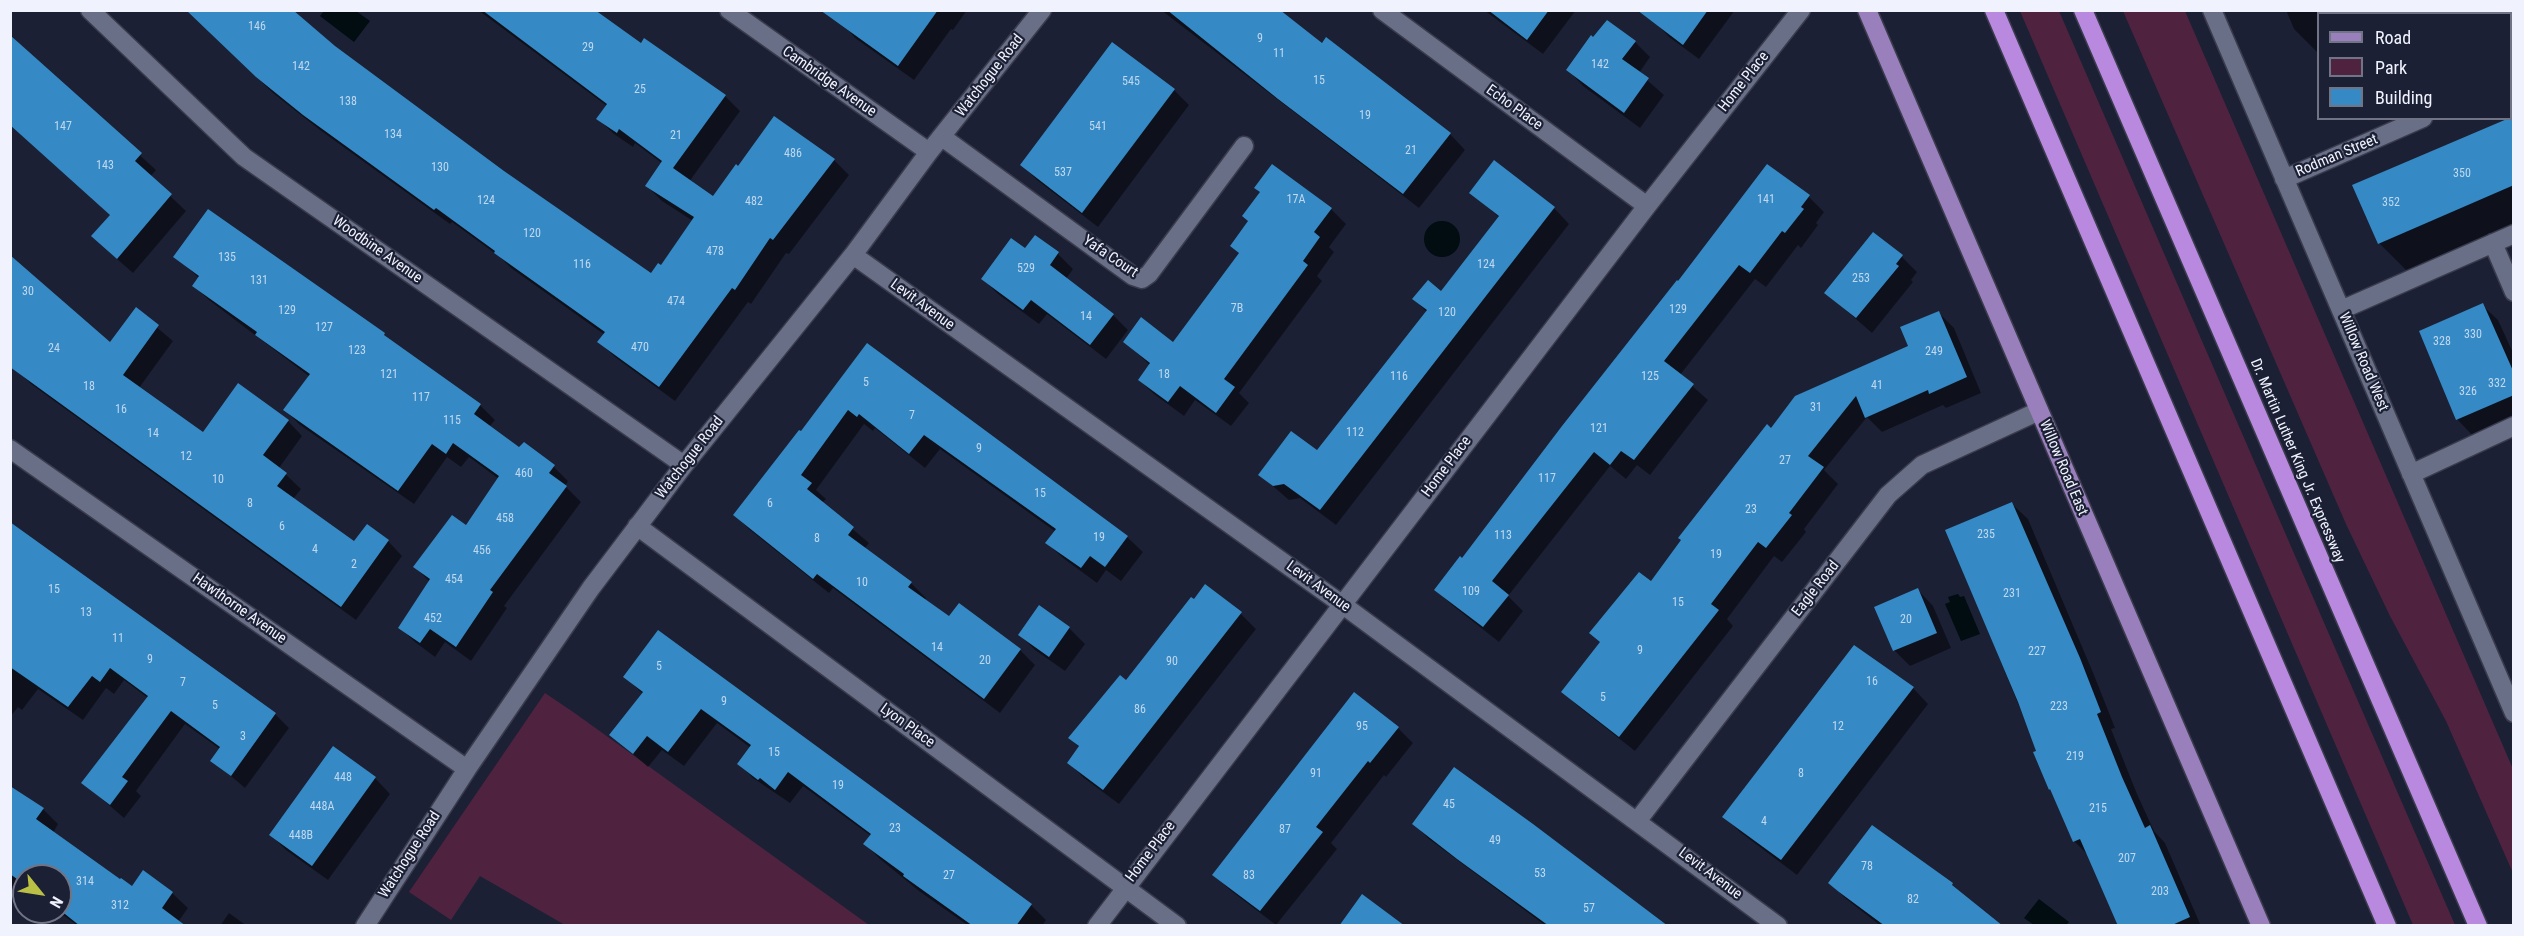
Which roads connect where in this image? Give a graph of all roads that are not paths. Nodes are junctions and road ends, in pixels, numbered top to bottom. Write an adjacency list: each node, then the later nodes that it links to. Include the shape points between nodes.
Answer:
1 (90, 10): 24 (street, Woodbine Avenue, via 244,157)
2 (729, 10): 13 (street, Cambridge Avenue)
3 (1042, 10): 11 (street, Watchogue Road)
4 (1382, 10): 15 (street, Echo Place)
5 (1801, 10): 15 (street, Home Place)
6 (1867, 10): 21 (main road, Willow Road East)
7 (1994, 10): 37 (highway)
8 (2083, 10): 38 (highway, Dr. Martin Luther King Jr. Expressway)
9 (2212, 10): 14 (street, Willow Road West)
10 (2418, 120): 14 (street, Rodman Street)
11 (942, 137): 12 (street, Yafa Court, via 1142,279); 13 (street, Watchogue Road)
12 (1244, 146)
13 (929, 152): 18 (street, Watchogue Road)
14 (2284, 179): 20 (street, Willow Road West)
15 (1647, 206): 27 (street, Home Place)
16 (2514, 234): 17 (street)
17 (2493, 243): 19 (street); 20 (street)
18 (853, 255): 24 (street, Watchogue Road); 27 (street, Levit Avenue)
19 (2514, 292)
20 (2341, 310): 25 (street, Willow Road West)
21 (2038, 411): 30 (street, Eagle Road, via 1941,454 1894,489); 36 (main road, Willow Road East)
22 (2514, 426): 25 (street)
23 (10, 449): 29 (street, Hawthorne Avenue)
24 (684, 465): 26 (street, Watchogue Road)
25 (2411, 474): 28 (street, Willow Road West)
26 (637, 526): 29 (street, Watchogue Road); 31 (street, Lyon Place)
27 (1342, 604): 30 (street, Levit Avenue); 31 (street, Home Place)
28 (2514, 713)
29 (467, 769): 32 (street, Watchogue Road)
30 (1638, 820): 35 (street, Levit Avenue)
31 (1125, 887): 33 (street, Home Place); 34 (street, Lyon Place)
32 (365, 926)
33 (1097, 926)
34 (1177, 926)
35 (1778, 926)
36 (2261, 926)
37 (2387, 926)
38 (2478, 926)

